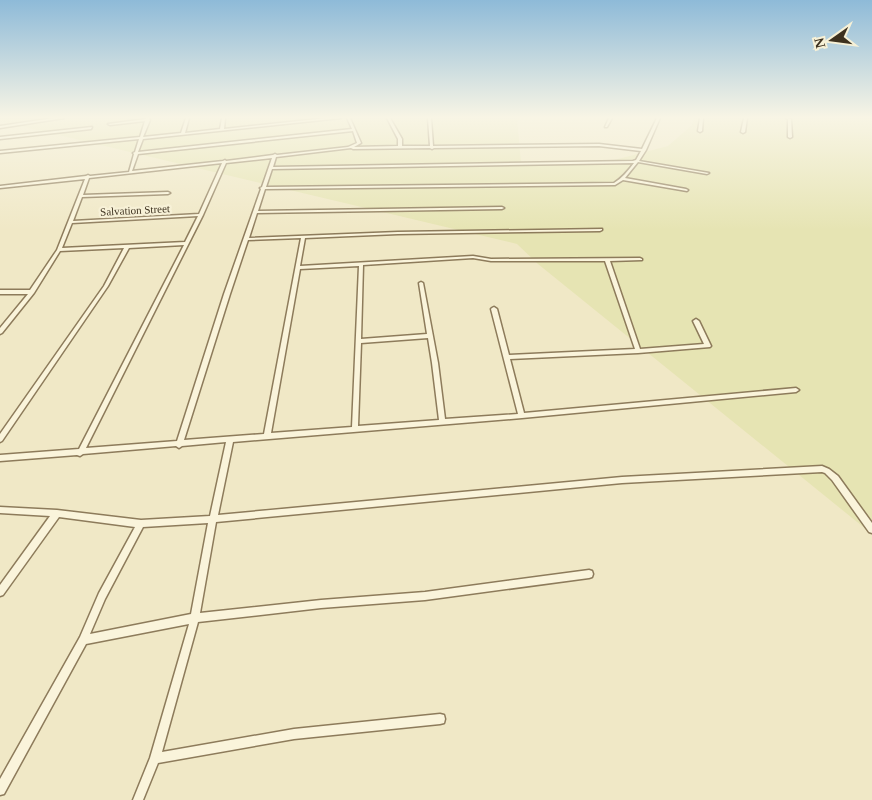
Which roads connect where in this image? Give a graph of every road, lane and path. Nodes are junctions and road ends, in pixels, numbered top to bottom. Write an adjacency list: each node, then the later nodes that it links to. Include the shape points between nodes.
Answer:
1 (134, 155): 8 (street)
2 (272, 155): 5 (street)
3 (275, 155): 7 (street)
4 (640, 155): 6 (street)
5 (225, 161): 8 (street); 19 (street)
6 (635, 162): 7 (street); 9 (street); 11 (street)
7 (270, 168): 13 (street)
8 (130, 171): 10 (street)
9 (707, 172)
10 (88, 176): 12 (street); 16 (street)
11 (624, 179): 13 (street, via 616,184); 14 (street)
12 (0, 187)
13 (262, 188): 18 (street)
14 (686, 190)
15 (168, 193): 16 (street)
16 (80, 196): 20 (street)
17 (502, 208): 18 (street)
18 (255, 212): 23 (street)
19 (201, 215): 20 (street, Salvation Street); 24 (street)
20 (70, 222): 26 (street)
21 (600, 230): 22 (street)
22 (303, 238): 23 (street); 30 (street)
23 (246, 240): 48 (street)
24 (187, 243): 25 (street); 49 (street)
25 (127, 247): 26 (street); 46 (street, via 106,286)
26 (59, 250): 33 (street)
27 (640, 259): 28 (street)
28 (607, 260): 29 (street, via 491,260 473,257); 39 (street)
29 (361, 265): 30 (street); 38 (street)
30 (297, 268): 45 (street)
31 (421, 283): 37 (street)
32 (0, 292): 33 (street)
33 (32, 292): 36 (street)
34 (494, 309): 40 (street)
35 (696, 321): 39 (street, via 708,346)
36 (0, 332)
37 (429, 336): 38 (street); 43 (street)
38 (360, 341): 44 (street)
39 (638, 351): 40 (street)
40 (507, 357): 42 (street)
41 (796, 390): 42 (street)
42 (522, 416): 43 (street)
43 (442, 422): 44 (street)
44 (355, 429): 45 (street)
45 (267, 437): 47 (street)
46 (0, 439)
47 (230, 440): 48 (street); 53 (street)
48 (179, 445): 49 (street)
49 (80, 453): 50 (street)
50 (0, 458)
51 (0, 510): 52 (street)
52 (57, 513): 54 (street); 57 (street)
53 (213, 519): 54 (street); 55 (street, via 622,480 822,469 835,478); 58 (street)
54 (141, 524): 59 (street, via 102,596)
55 (872, 529)
56 (589, 574): 58 (street, via 425,596)
57 (0, 592)
58 (195, 618): 59 (street); 61 (street)
59 (83, 640): 62 (street)
60 (440, 720): 61 (street, via 294,734)
61 (155, 758): 63 (street)
62 (0, 790)
63 (138, 800)

